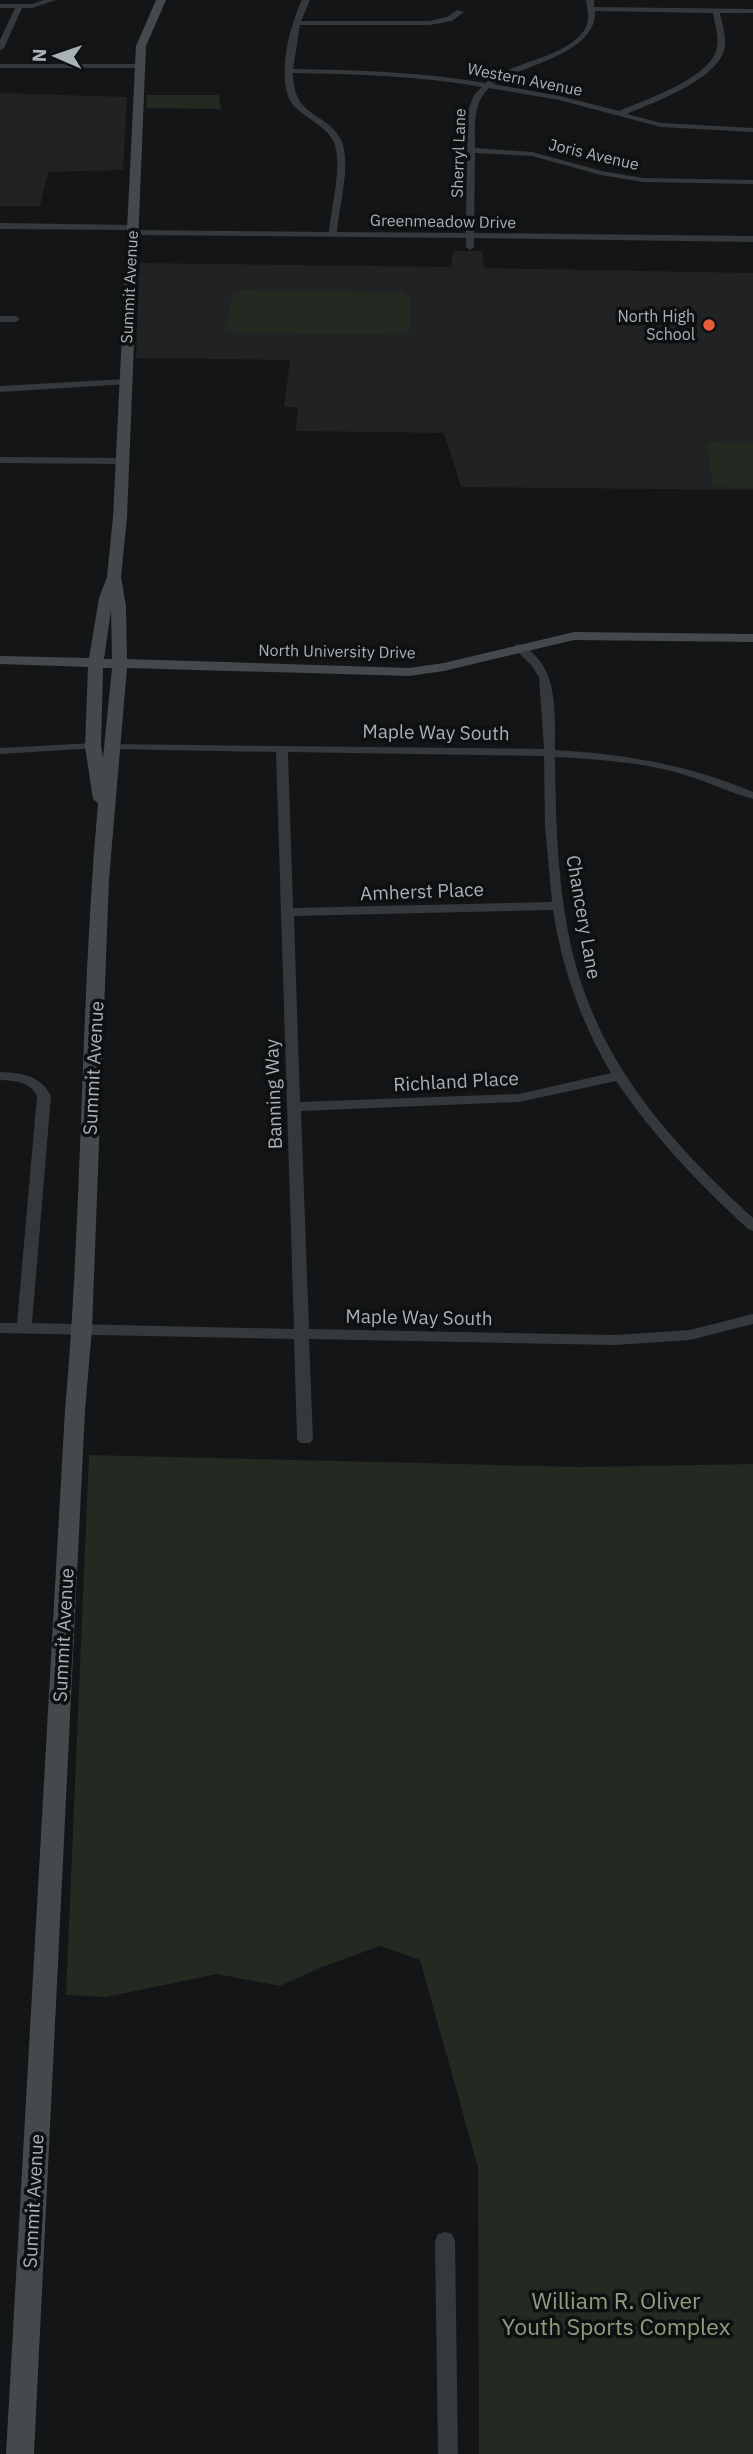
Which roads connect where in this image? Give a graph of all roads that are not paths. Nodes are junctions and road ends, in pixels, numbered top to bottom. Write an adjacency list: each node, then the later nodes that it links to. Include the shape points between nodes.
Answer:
1 (52, 0): 6 (street)
2 (161, 0): 13 (main road, Summit Avenue, via 141,46)
3 (306, 0): 10 (street)
4 (590, 4): 7 (street); 15 (street, Sherryl Lane, via 590,27 575,42)
5 (0, 6): 6 (street)
6 (19, 7): 11 (street)
7 (716, 10): 8 (street); 16 (street, via 722,46 714,64)
8 (753, 11)
9 (460, 12): 10 (street, via 429,23)
10 (297, 23): 14 (street)
11 (0, 48)
12 (0, 66): 13 (street)
13 (139, 66): 21 (main road, Summit Avenue)
14 (290, 71): 15 (street, Western Avenue, via 390,72); 22 (street, via 288,86 293,100 327,128 339,145)
15 (489, 85): 16 (street, Western Avenue); 18 (street, Sherryl Lane, via 472,106)
16 (620, 114): 17 (street, Western Avenue, via 677,127)
17 (753, 130)
18 (470, 150): 19 (street, Joris Avenue, via 532,154 643,180); 23 (street, Sherryl Lane)
19 (753, 182)
20 (0, 226): 21 (street, Greenmeadow Drive)
21 (132, 230): 22 (street, Greenmeadow Drive); 28 (main road, Summit Avenue)
22 (333, 234): 23 (street, Greenmeadow Drive)
23 (470, 235): 24 (street, Greenmeadow Drive); 25 (street, Sherryl Lane)
24 (753, 239)
25 (470, 247)
26 (0, 318): 27 (street)
27 (16, 319)
28 (125, 382): 29 (street); 31 (main road, Summit Avenue)
29 (0, 389)
30 (0, 460): 31 (street)
31 (122, 461): 32 (main road, Summit Avenue)
32 (114, 577): 36 (street, Summit Avenue); 37 (main road, Summit Avenue)
33 (753, 638): 34 (street, North University Drive, via 588,635)
34 (518, 647): 37 (street, North University Drive, via 409,672); 42 (street, Chancery Lane, via 544,677)
35 (0, 660): 36 (street, North University Drive)
36 (96, 662): 37 (street, North University Drive); 38 (street, Summit Avenue)
37 (120, 662): 39 (main road, Summit Avenue)
38 (93, 746): 41 (street); 44 (street, Summit Avenue)
39 (111, 746): 40 (street, Maple Way South); 44 (main road, Summit Avenue)
40 (282, 748): 42 (street, Maple Way South); 46 (street, Banning Way)
41 (0, 751)
42 (548, 754): 43 (street, Maple Way South, via 653,763); 45 (street, Chancery Lane)
43 (753, 796)
44 (105, 815): 54 (main road, Summit Avenue)
45 (559, 906): 46 (street, Amherst Place); 48 (street, Chancery Lane, via 575,983)
46 (286, 912): 49 (street, Banning Way)
47 (0, 1076): 53 (street, via 36,1082 44,1096)
48 (618, 1076): 49 (street, Richland Place, via 519,1098); 50 (street, Chancery Lane, via 679,1155)
49 (293, 1107): 55 (street, Banning Way)
50 (753, 1226)
51 (753, 1319): 55 (street, Maple Way South, via 690,1335 615,1340)
52 (0, 1328): 53 (street, Maple Way South)
53 (24, 1328): 54 (street, Maple Way South)
54 (82, 1329): 55 (street, Maple Way South); 58 (main road, Summit Avenue)
55 (300, 1334): 56 (street, Banning Way)
56 (305, 1439)
57 (445, 2241): 59 (street)
58 (20, 2454)
59 (447, 2454)

